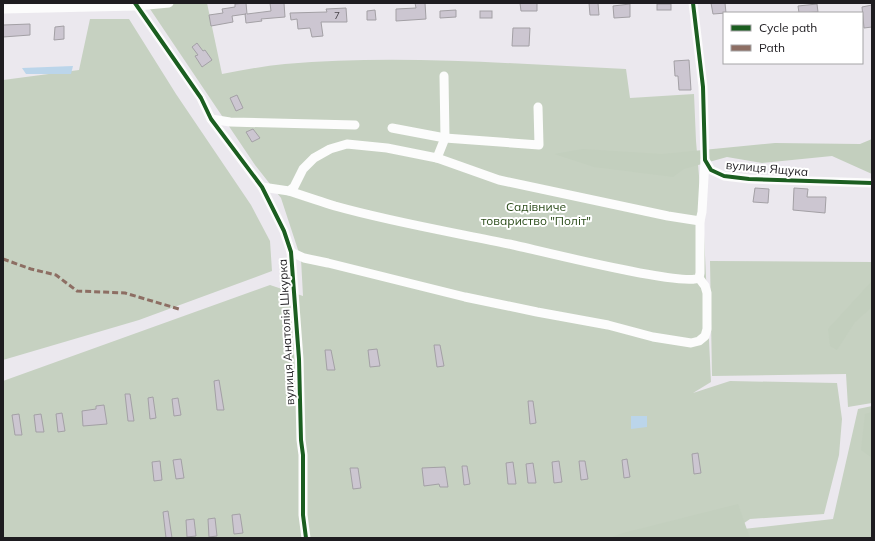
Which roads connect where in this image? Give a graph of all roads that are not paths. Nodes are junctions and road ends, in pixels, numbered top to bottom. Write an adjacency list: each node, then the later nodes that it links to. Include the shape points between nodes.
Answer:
1 (169, 3): 3 (street)
2 (693, 3): 12 (street, via 703,87)
3 (136, 4): 4 (street); 7 (street, вулиця Анатолія Шкурка, via 201,98)
4 (3, 9)
5 (444, 76): 10 (street)
6 (538, 107): 10 (street, via 539,144)
7 (211, 119): 8 (street, via 230,122); 14 (street, вулиця Анатолія Шкурка)
8 (355, 126)
9 (392, 128): 10 (street)
10 (445, 138): 11 (street)
11 (437, 158): 15 (street, via 387,148 346,144 314,158 303,169 294,187); 16 (street, via 499,180)
12 (705, 160): 13 (street, вулиця Ящука, via 711,170 724,176); 16 (street)
13 (872, 183)
14 (262, 187): 15 (street); 17 (street, вулиця Анатолія Шкурка)
15 (289, 191): 18 (street, via 335,206 624,270 682,280)
16 (700, 221): 18 (street)
17 (292, 252): 18 (street, via 304,258 465,297 691,343 705,336 707,329 707,293); 19 (street, вулиця Анатолія Шкурка)
18 (699, 278)
19 (306, 538)

